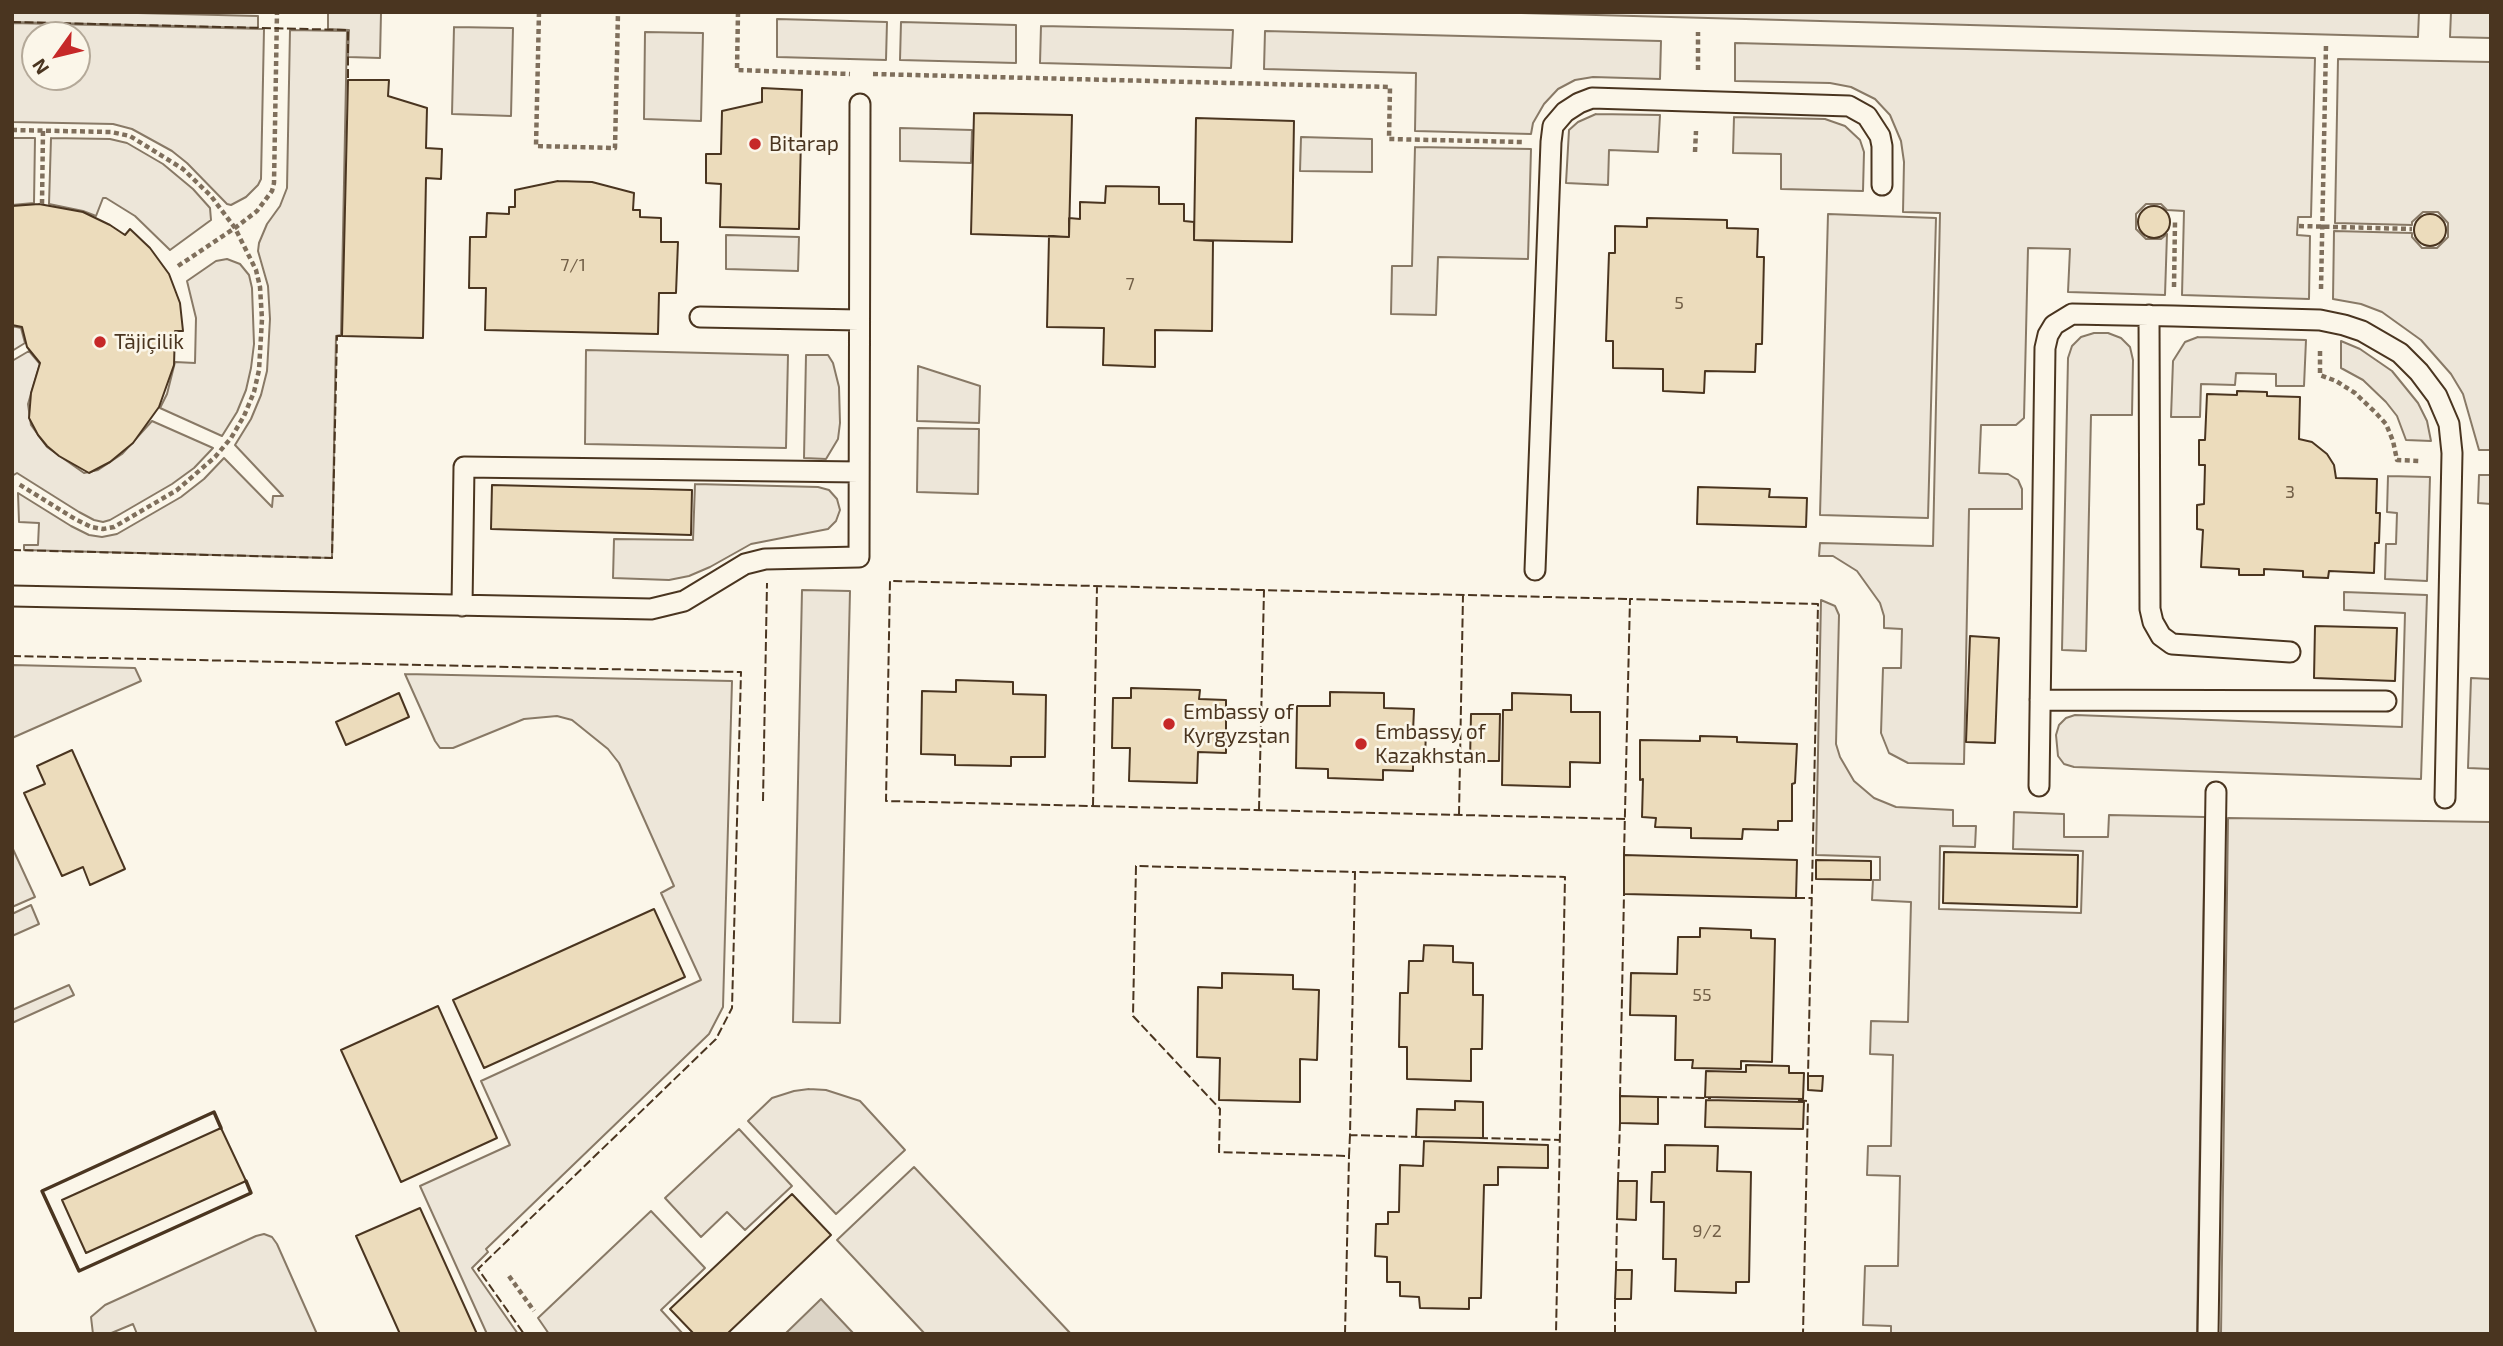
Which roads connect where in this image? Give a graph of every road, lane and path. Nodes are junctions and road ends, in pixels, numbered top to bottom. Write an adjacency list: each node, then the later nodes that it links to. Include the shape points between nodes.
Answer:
1 (277, 12): 15 (path, via 274,183 267,198)
2 (539, 12): 3 (path, via 536,146 615,148)
3 (618, 12)
4 (738, 12): 9 (path, via 737,70 1390,87 1389,139)
5 (2326, 45): 14 (path)
6 (860, 104): 21 (lane)
7 (12, 130): 8 (path)
8 (43, 130): 11 (path); 15 (path, via 111,132 138,140 183,169)
9 (1551, 142): 10 (lane, via 1553,126 1565,112 1592,98 1841,105 1858,109 1880,136); 26 (lane)
10 (1882, 185)
11 (42, 204)
12 (2175, 222): 19 (path)
13 (2300, 226): 14 (path)
14 (2323, 227): 16 (path); 22 (path)
15 (235, 228): 17 (path); 25 (path, via 260,287 259,370 244,416 215,457 177,490 109,529 91,527)
16 (2412, 229)
17 (178, 266)
18 (2149, 315): 19 (lane); 29 (lane, via 2153,622 2172,644); 30 (lane, via 2072,314 2054,325 2048,335)
19 (2174, 316): 22 (lane)
20 (700, 317): 21 (lane)
21 (859, 320): 24 (lane)
22 (2320, 320): 23 (path, via 2320,375 2355,393 2386,424); 34 (lane, via 2362,331 2400,353 2437,396 2449,424)
23 (2397, 460)
24 (859, 472): 28 (lane, via 859,556 765,559 745,564 684,601 651,609); 28 (lane, via 464,467)
25 (17, 483)
26 (1535, 570)
27 (12, 596): 28 (lane)
28 (463, 606)
29 (2290, 652)
30 (2040, 700): 31 (lane); 32 (lane)
31 (2386, 701)
32 (2039, 786)
33 (2216, 792): 37 (lane)
34 (2445, 798)
35 (509, 1276): 36 (path)
36 (534, 1311)
37 (2208, 1334)

